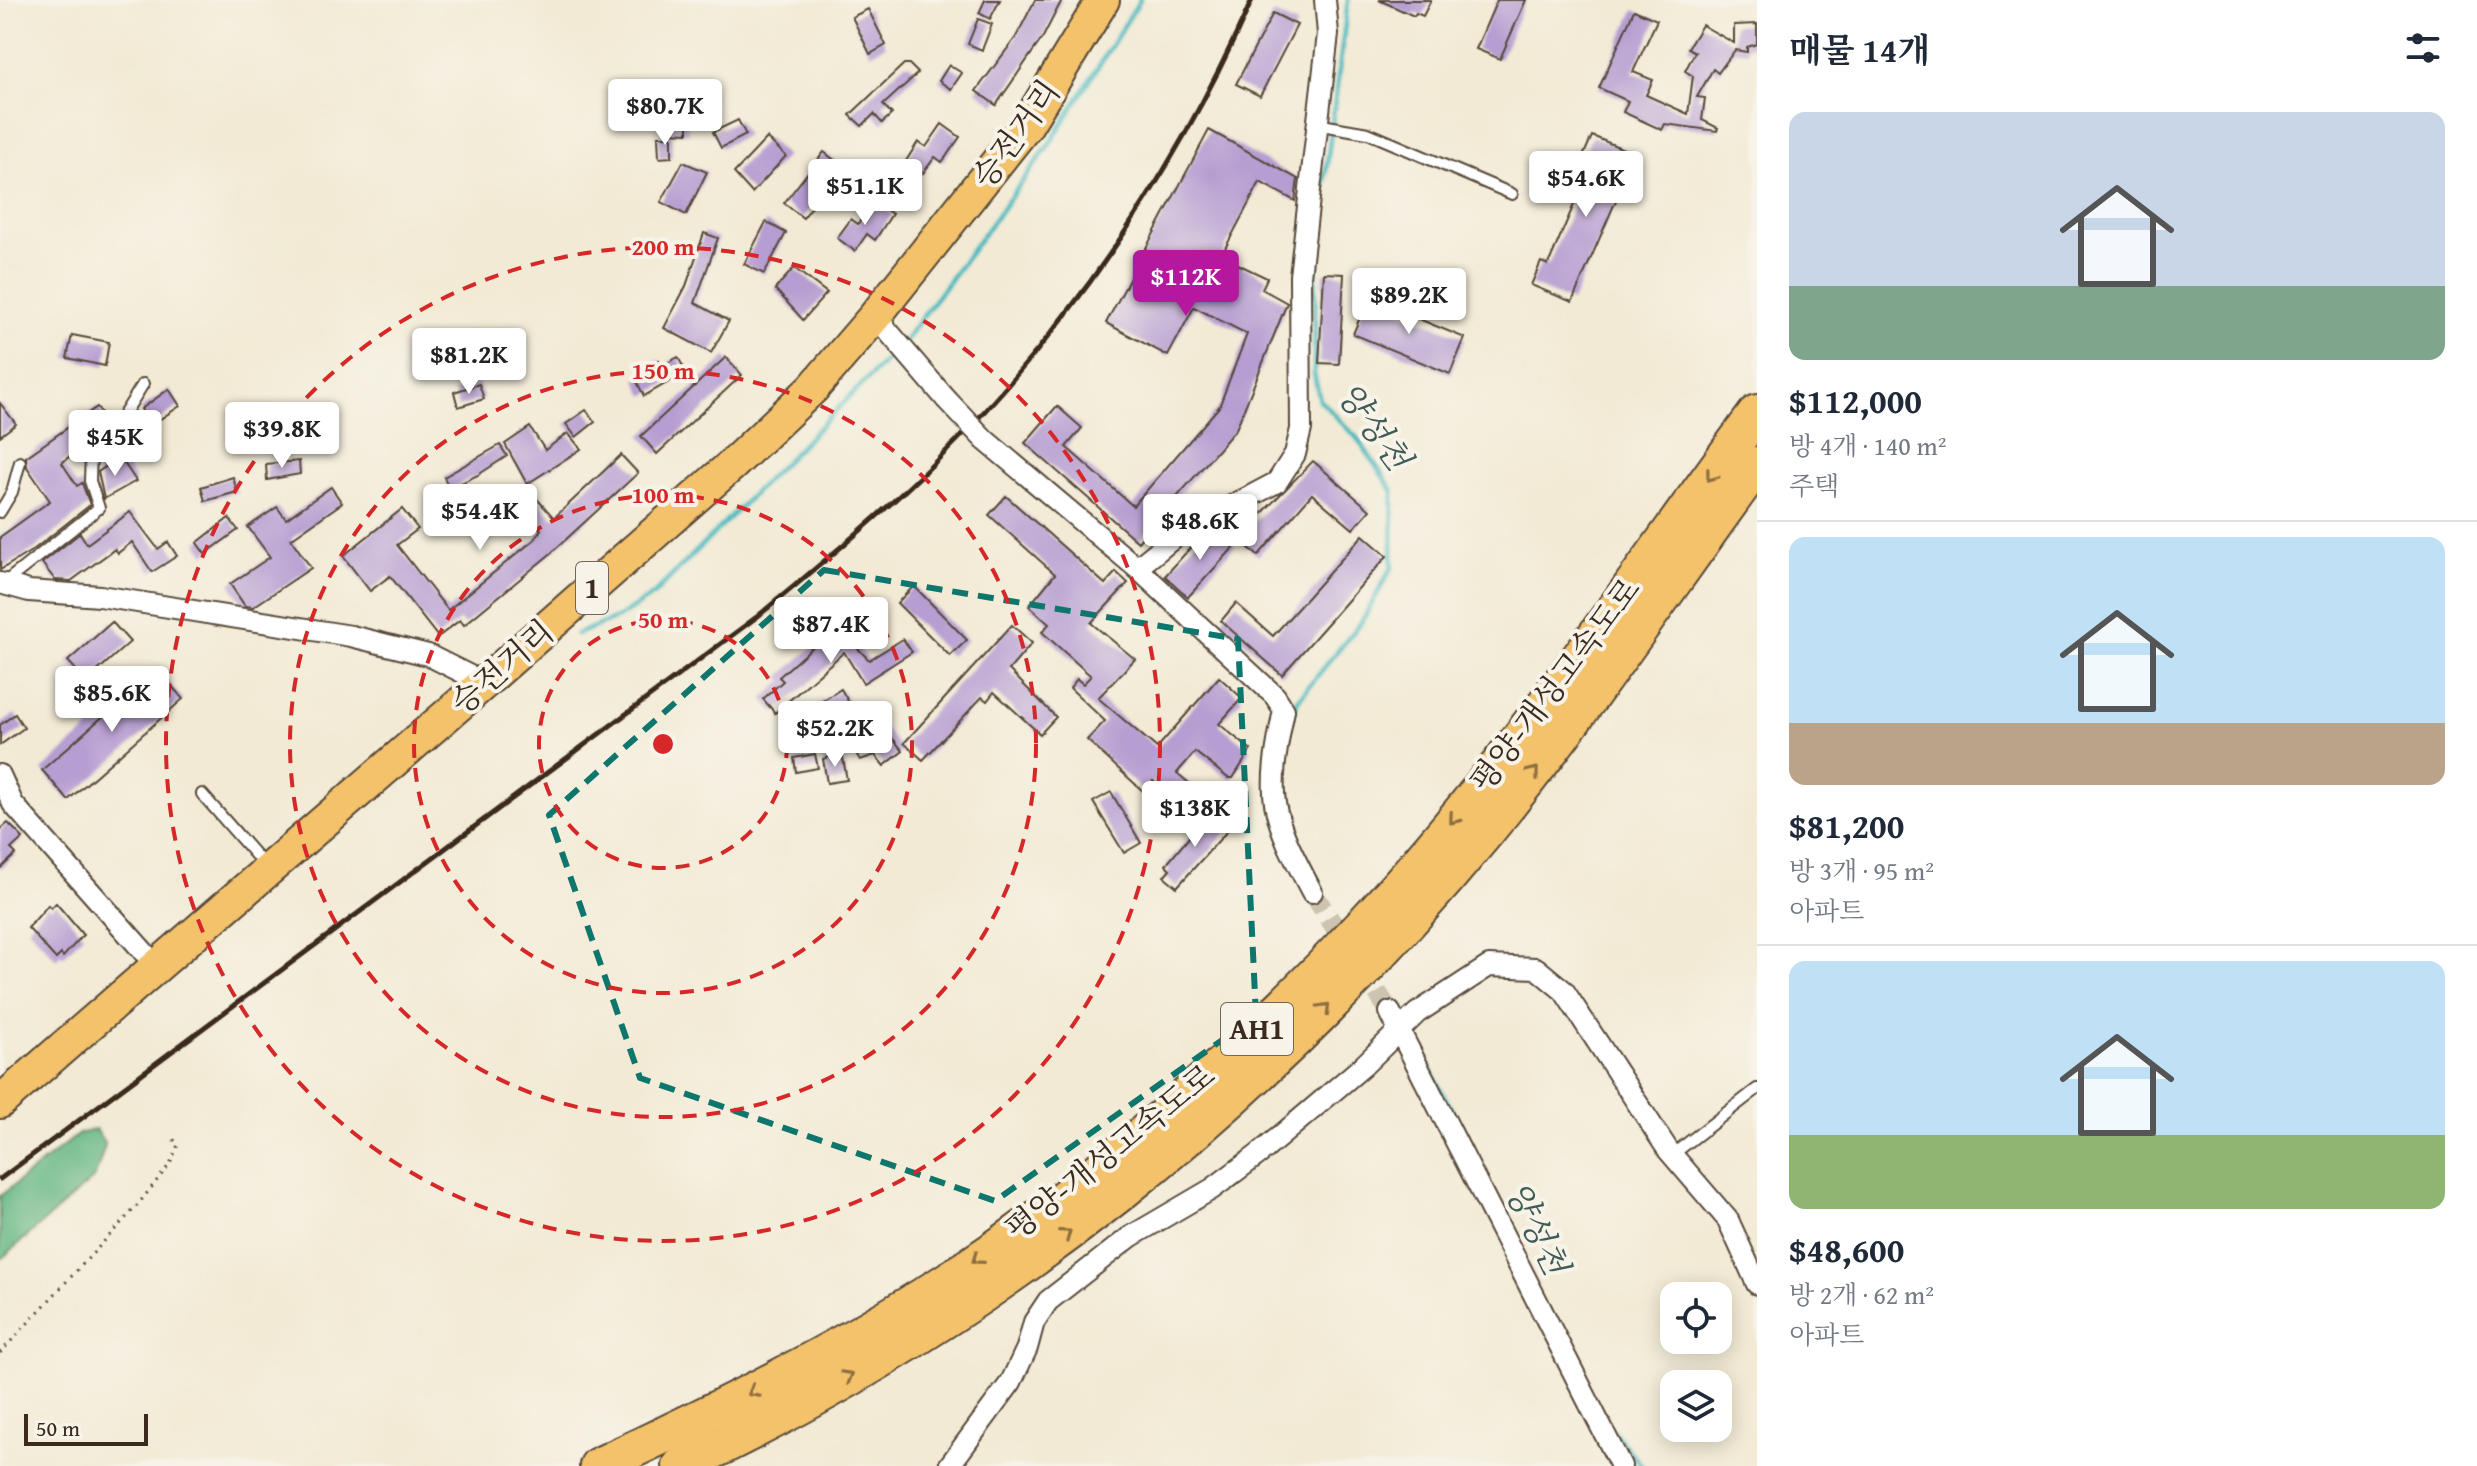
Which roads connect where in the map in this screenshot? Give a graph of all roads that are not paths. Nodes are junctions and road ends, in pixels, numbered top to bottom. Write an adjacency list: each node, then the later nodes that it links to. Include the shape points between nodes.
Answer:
1 (1103, 0): 5 (main road, 승전거리 / 1)
2 (1325, 0): 3 (street, via 1328,34)
3 (1317, 125): 4 (lane, via 1368,133); 11 (street, via 1300,276 1301,429 1295,454 1277,482 1177,535)
4 (1512, 194)
5 (891, 334): 11 (street, bridge, via 985,440); 13 (main road, 승전거리 / 1, via 813,388)
6 (143, 384): 12 (lane, via 120,421 91,452 90,481 99,508)
7 (1757, 413): 25 (highway, 평양-개성고속도로 / AH1, one-way to 25, via 1528,728 1459,813 1367,920 1240,1045 1101,1169 945,1282 734,1403)
8 (20, 462): 10 (lane)
9 (1757, 465): 26 (highway, 평양-개성고속도로 / AH1, one-way to 9, via 748,1435 962,1309 1122,1193 1263,1072 1483,836 1555,746)
10 (0, 512)
11 (1137, 568): 18 (street, via 1284,710 1275,748 1273,803 1281,833)
12 (2, 583): 13 (street, via 351,636 428,655)
13 (484, 683): 17 (main road, 승전거리 / 1)
14 (0, 775): 16 (street)
15 (202, 794): 17 (lane)
16 (7, 805): 19 (street)
17 (269, 870): 19 (main road, 승전거리 / 1)
18 (1312, 892)
19 (158, 968): 22 (main road, 승전거리 / 1)
20 (1395, 1021): 23 (street, via 1489,966 1536,968 1564,991); 27 (street, via 1259,1154 1212,1189 1130,1237 1048,1301 1034,1322 1011,1382); 28 (street)
21 (1757, 1089): 23 (lane)
22 (0, 1102)
23 (1672, 1155): 24 (street, via 1728,1220)
24 (1757, 1284)
25 (598, 1466)
26 (681, 1466)
27 (949, 1466)
28 (1621, 1466)

